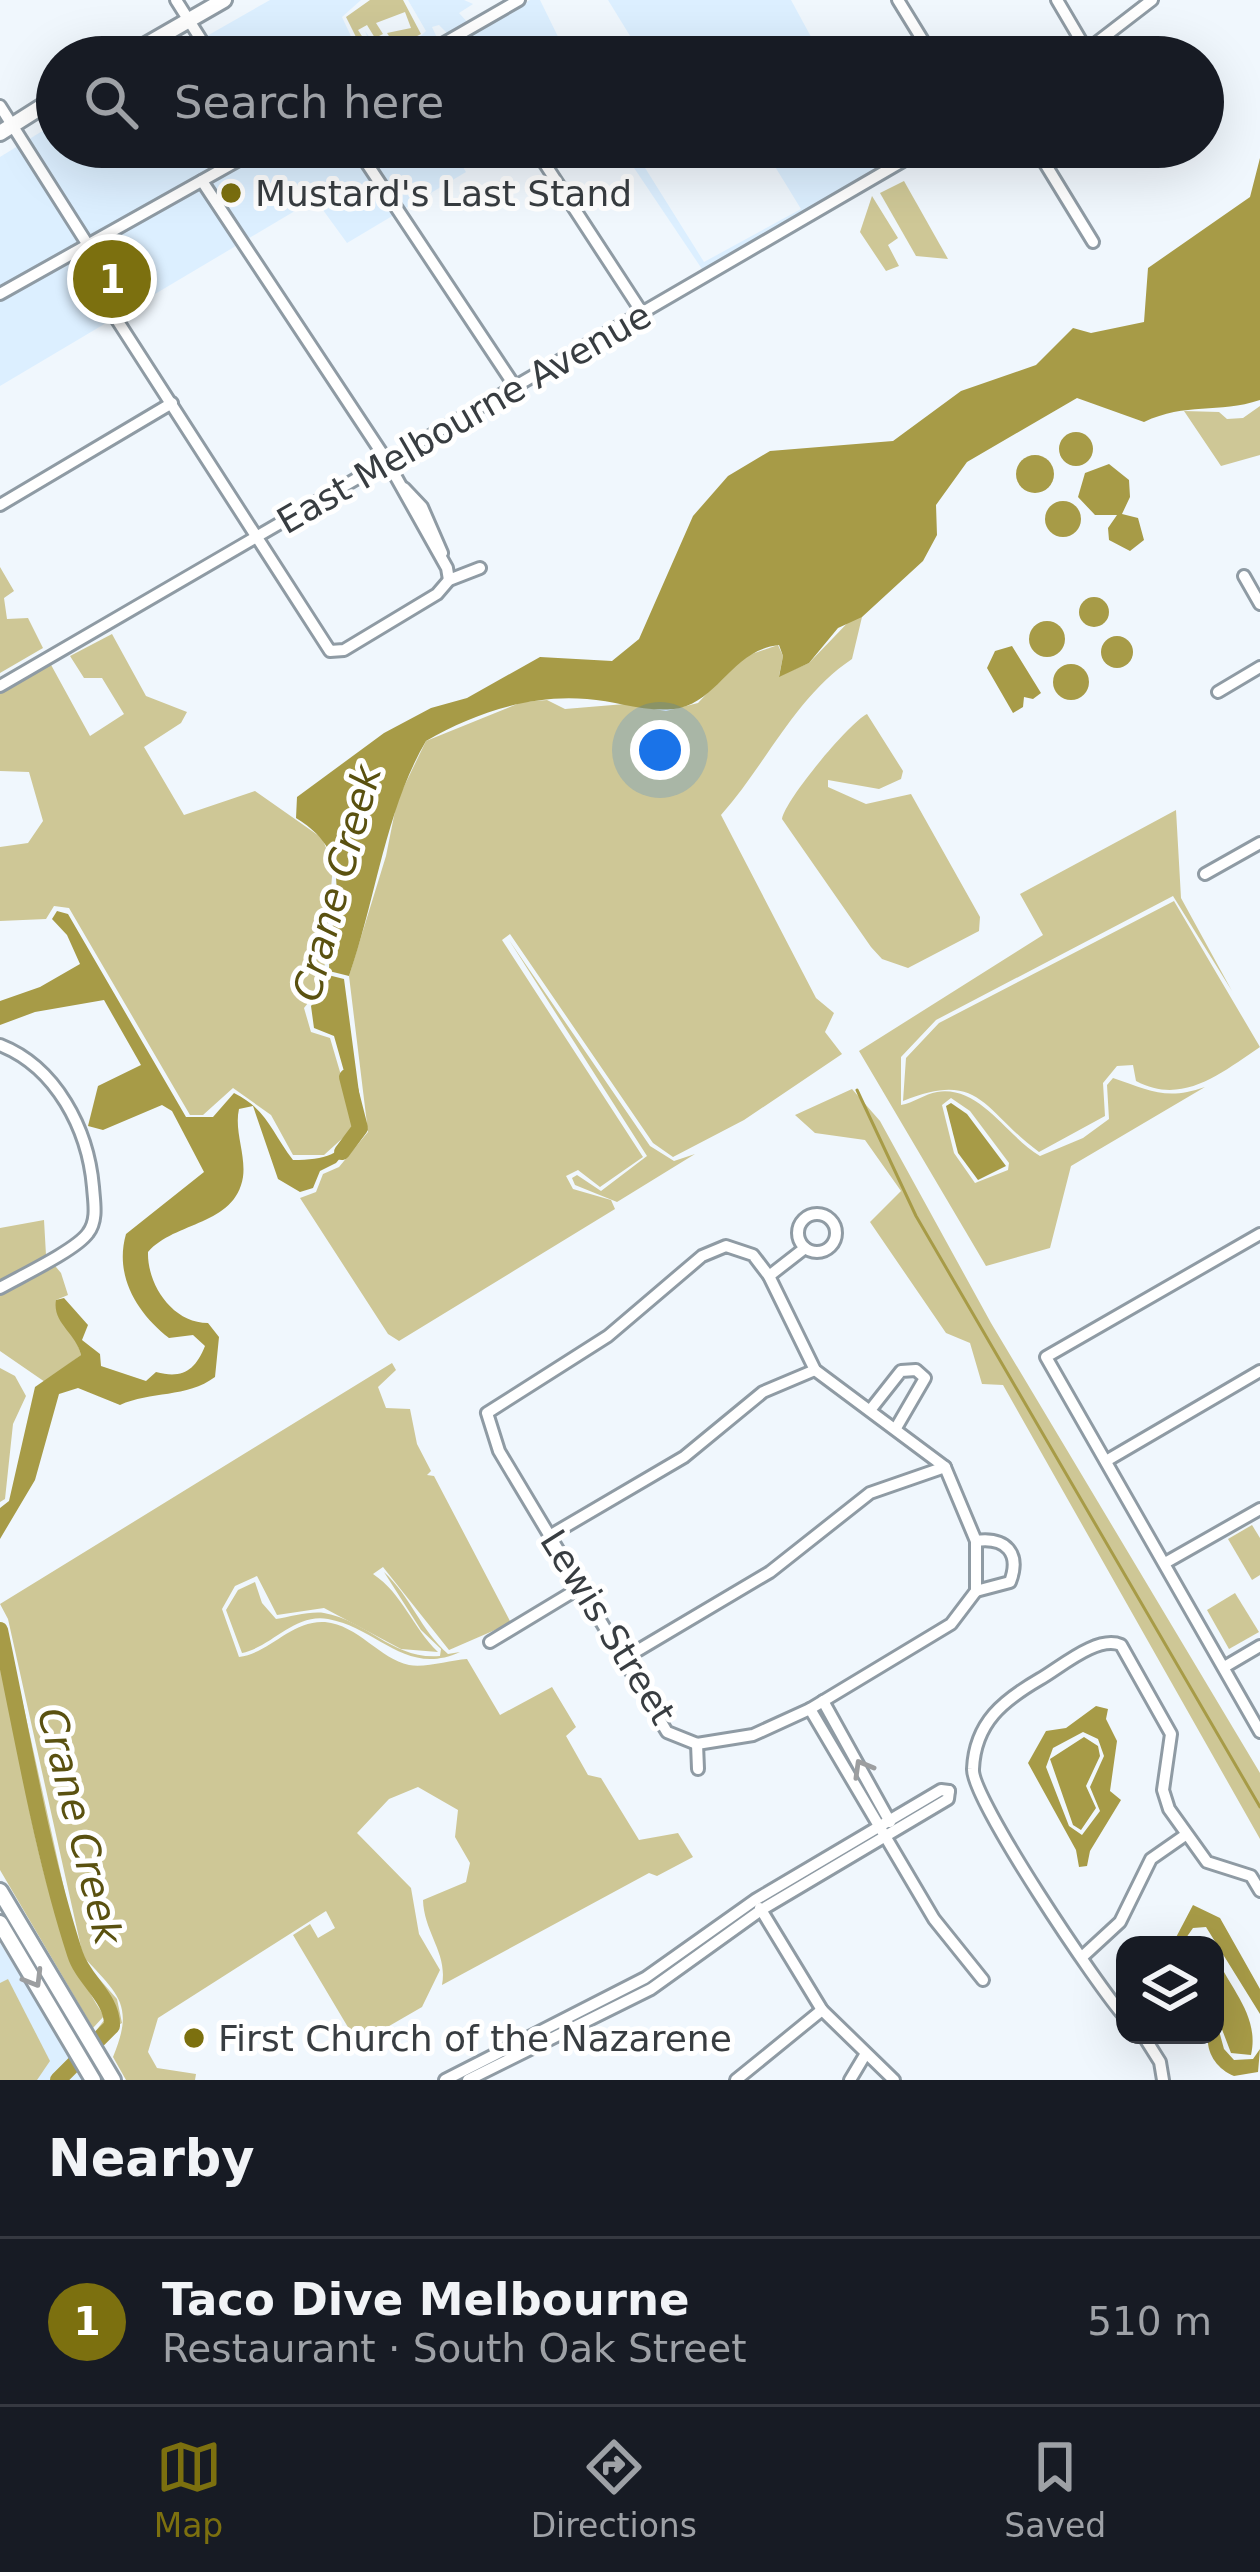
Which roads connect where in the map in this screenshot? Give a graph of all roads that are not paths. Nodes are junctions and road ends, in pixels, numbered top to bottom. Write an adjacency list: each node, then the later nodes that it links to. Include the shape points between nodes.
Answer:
1 (176, 0): 9 (street)
2 (224, 0): 9 (main road)
3 (482, 0): 8 (street)
4 (519, 0): 8 (street)
5 (898, 0): 14 (street)
6 (1057, 0): 15 (street)
7 (1153, 0): 16 (street)
8 (492, 16): 10 (street)
9 (188, 20): 11 (main road); 12 (street)
10 (460, 34): 13 (street)
11 (161, 36)
12 (198, 36)
13 (457, 36)
14 (919, 36)
15 (1074, 36)
16 (1106, 36)
17 (0, 106): 19 (street)
18 (36, 110): 19 (main road)
19 (5, 128): 27 (street)
20 (225, 168): 25 (street)
21 (370, 168): 31 (street)
22 (547, 168): 30 (street)
23 (891, 168): 30 (street, East Melbourne Avenue)
24 (1048, 168): 26 (street)
25 (202, 181): 27 (street); 33 (street)
26 (1093, 242)
27 (88, 245): 28 (street)
28 (74, 253): 29 (street); 32 (street)
29 (0, 294)
30 (644, 314): 31 (street, East Melbourne Avenue)
31 (514, 385): 33 (street, East Melbourne Avenue)
32 (172, 403): 34 (street); 35 (street)
33 (387, 460): 35 (street, East Melbourne Avenue); 38 (street)
34 (0, 505)
35 (257, 538): 38 (street, via 330,651 398,618); 41 (street, East Melbourne Avenue)
36 (480, 568): 38 (street)
37 (1244, 576): 39 (street)
38 (448, 580)
39 (1260, 604)
40 (1260, 667): 42 (street)
41 (0, 686)
42 (1218, 692)
43 (1260, 843): 44 (street)
44 (1205, 874)
45 (0, 1045): 49 (street, via 25,1054 77,1119 95,1214 88,1234)
46 (1260, 1234): 54 (street, via 1046,1357)
47 (805, 1248): 48 (street)
48 (769, 1276): 50 (street); 57 (street, Lewis Street, via 753,1255 726,1246 703,1256 608,1336 483,1411)
49 (0, 1288)
50 (815, 1370): 52 (street); 57 (street, via 763,1391 684,1456)
51 (1260, 1371): 54 (street)
52 (871, 1409): 53 (street); 53 (street, via 902,1371 916,1370 925,1378 921,1392)
53 (896, 1427): 55 (street)
54 (1106, 1461): 59 (street)
55 (945, 1467): 58 (street); 64 (street, via 870,1493 770,1572)
56 (1260, 1509): 59 (street)
57 (551, 1535): 60 (street, Lewis Street)
58 (976, 1541): 61 (street); 61 (street, Lewis Street, via 1001,1542 1016,1565 1010,1582)
59 (1166, 1563): 65 (street)
60 (581, 1588): 62 (street); 64 (street, Lewis Street)
61 (976, 1592): 66 (street, Lewis Street, via 951,1624)
62 (490, 1642)
63 (1260, 1646): 65 (street)
64 (625, 1658): 69 (street, Lewis Street, via 667,1732)
65 (1226, 1666): 68 (street)
66 (823, 1701): 67 (street, Lewis Street); 71 (street, one-way to 66)
67 (810, 1709): 69 (street, Lewis Street, via 753,1735); 72 (street)
68 (1260, 1732)
69 (697, 1744): 70 (street)
70 (698, 1769)
71 (891, 1818): 72 (street); 72 (street, via 949,1791 948,1799)
72 (881, 1831): 76 (street); 79 (street)
73 (1184, 1836): 75 (street, via 1207,1862 1251,1876); 78 (street, via 1151,1859 1120,1922); 78 (street, via 1163,1790 1171,1734 1121,1645 1100,1644 994,1708 975,1781 1012,1856)
74 (0, 1891): 87 (main road)
75 (1260, 1891)
76 (758, 1905): 81 (street); 84 (street, via 645,1978)
77 (0, 1923): 85 (main road, one-way to 85)
78 (1082, 1957): 80 (street)
79 (983, 1980)
80 (1116, 2008)
81 (822, 2010): 83 (street); 91 (street)
82 (1149, 2044): 93 (street)
83 (865, 2054): 86 (street); 92 (street)
84 (491, 2061): 88 (street); 89 (street); 90 (street)
85 (90, 2075)
86 (886, 2078)
87 (112, 2080)
88 (445, 2080)
89 (468, 2080)
90 (502, 2080)
91 (736, 2080)
92 (850, 2080)
93 (1163, 2080)

